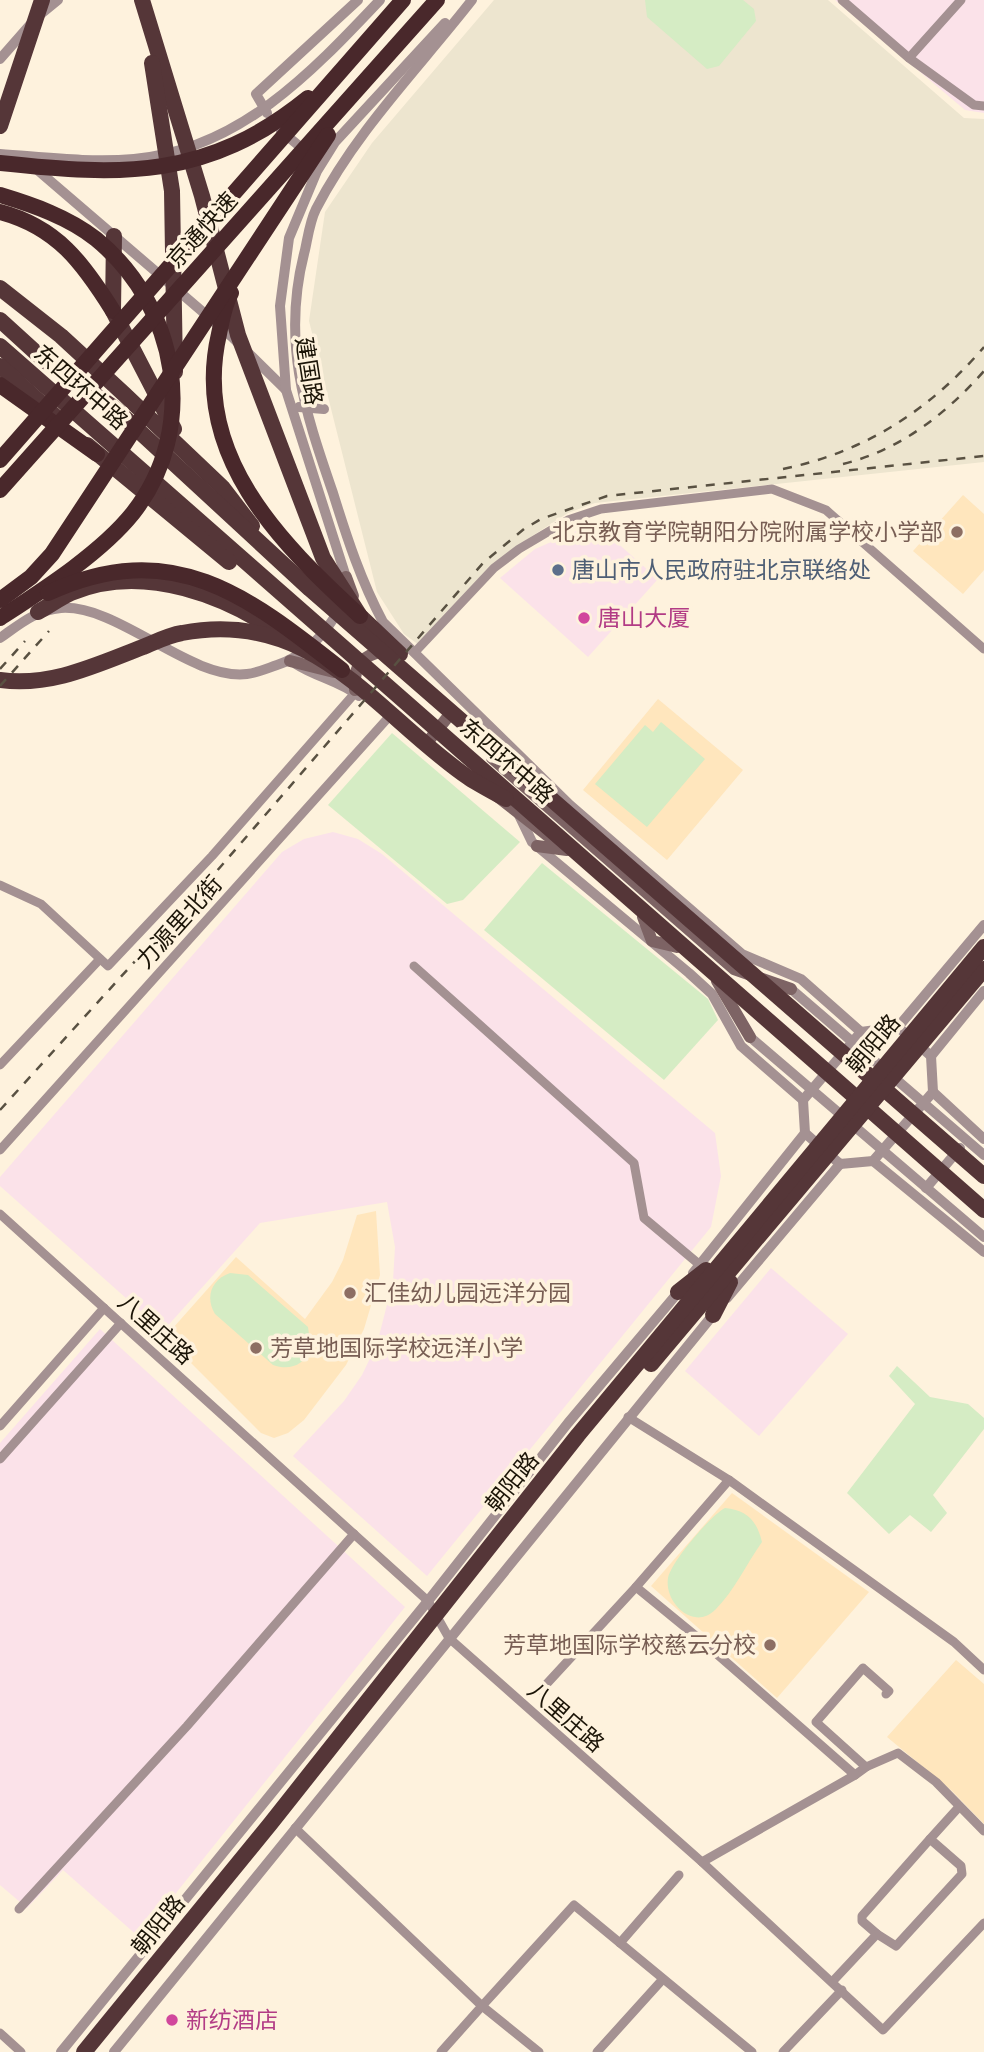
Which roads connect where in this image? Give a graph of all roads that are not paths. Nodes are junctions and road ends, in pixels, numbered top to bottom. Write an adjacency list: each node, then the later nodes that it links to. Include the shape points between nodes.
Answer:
1 (42, 0): 18 (highway)
2 (58, 0): 13 (street)
3 (141, 0): 33 (highway, via 172,191); 48 (highway, via 202,196 238,335 323,558)
4 (358, 0): 22 (street, via 256,94 270,119 292,143 317,159)
5 (380, 0): 17 (street)
6 (403, 0): 14 (highway, 京通快速)
7 (438, 0): 15 (highway, 京通快速)
8 (466, 0): 34 (street, 建国路, via 335,142 317,171 289,238 280,306)
9 (472, 0): 22 (street, 东四环中路)
10 (842, 0): 12 (street)
11 (961, 0): 12 (street)
12 (909, 58): 16 (street, via 974,105)
13 (0, 59)
14 (341, 70): 17 (highway); 39 (highway, 京通快速)
15 (367, 78): 26 (highway); 41 (highway, 京通快速)
16 (984, 106)
17 (260, 122): 20 (street, via 135,159); 21 (highway, via 243,142 188,163 134,172)
18 (0, 126)
19 (0, 150): 20 (street)
20 (20, 155): 25 (street)
21 (0, 163)
22 (341, 165): 36 (street, 东四环中路, via 314,212 299,271 295,348)
23 (0, 195): 33 (highway, via 68,222 95,238 125,267 149,301 166,341)
24 (0, 212): 28 (highway, via 60,241)
25 (114, 236): 28 (highway); 34 (street)
26 (254, 246): 44 (highway, via 52,554); 48 (highway, via 227,300 213,360 216,406 226,448 244,489 270,525 309,570)
27 (0, 288): 40 (highway, via 61,336)
28 (113, 311): 40 (highway, via 163,411)
29 (0, 320): 42 (highway, 东四环中路, via 44,360 113,407)
30 (0, 346): 46 (highway, 东四环中路)
31 (0, 366): 38 (highway)
32 (0, 385): 38 (highway)
33 (175, 388): 45 (highway, via 168,443 154,481 132,514 102,544)
34 (286, 390): 35 (street, 建国路)
35 (291, 406): 36 (street); 43 (street, 建国路)
36 (304, 408): 37 (street); 53 (street, 东四环中路, via 363,584 383,622)
37 (324, 409)
38 (97, 454): 46 (highway, via 277,601)
39 (0, 460)
40 (205, 475): 42 (highway, via 222,487)
41 (0, 490)
42 (287, 569): 63 (highway, 东四环中路)
43 (345, 577): 54 (main road, 东四环中路); 55 (street, 建国路, via 331,624 311,647)
44 (0, 600)
45 (17, 607): 49 (highway); 56 (highway, via 83,577 118,570 170,573 204,580 246,599)
46 (300, 611): 65 (highway, 东四环中路)
47 (38, 612): 50 (street); 51 (highway, via 71,593 105,583 145,582 210,595); 55 (street, 建国路, via 64,608 90,612 205,667 246,675)
48 (360, 617): 63 (highway)
49 (0, 618)
50 (0, 638)
51 (296, 644): 56 (highway); 57 (highway, via 211,629 180,633 52,680)
52 (984, 649): 53 (street, via 826,510 772,489 601,509 568,520 494,568)
53 (415, 652): 80 (street, 东四环中路, via 570,805 742,954 801,979)
54 (376, 653): 56 (main road, via 365,656); 59 (main road, 东四环中路)
55 (290, 661): 56 (main road, 东四环中路); 58 (street, 东四环中路)
56 (348, 674): 58 (main road); 61 (main road, 东四环中路); 65 (highway, via 468,777)
57 (0, 680)
58 (355, 692): 60 (street, 东四环中路); 74 (street, via 108,967)
59 (447, 718): 61 (main road); 77 (main road, 东四环中路, via 734,969)
60 (387, 719): 62 (street, 东四环中路, via 408,736); 91 (street, 力源里北街)
61 (429, 739): 62 (main road, 东四环中路)
62 (444, 751): 64 (main road, 东四环中路)
63 (552, 799): 94 (highway, 东四环中路)
64 (519, 815): 66 (street, 东四环中路); 67 (main road, 东四环中路)
65 (538, 817): 96 (highway, 东四环中路)
66 (537, 846): 67 (main road); 71 (street, 东四环中路)
67 (567, 850): 69 (main road, 东四环中路)
68 (0, 884): 74 (street, via 41,904)
69 (643, 917): 71 (main road); 72 (main road, 东四环中路)
70 (984, 925): 79 (street, 朝阳路)
71 (652, 941): 72 (main road); 86 (street, 东四环中路, via 712,994 741,1046)
72 (677, 947): 81 (main road, 东四环中路, via 721,984)
73 (984, 947): 84 (highway, 朝阳路)
74 (100, 959): 83 (street)
75 (414, 967): 101 (street, via 634,1163 644,1218)
76 (984, 969): 84 (highway, 朝阳路)
77 (791, 989): 84 (street, 东四环中路)
78 (984, 991): 82 (street)
79 (898, 1027): 80 (street); 82 (street)
80 (862, 1032): 86 (street)
81 (750, 1037): 87 (street, 东四环中路)
82 (931, 1056): 85 (street)
83 (0, 1065)
84 (887, 1073): 87 (highway, 朝阳路); 90 (street, 东四环中路)
85 (933, 1092): 89 (street); 92 (street)
86 (803, 1100): 88 (street)
87 (848, 1121): 95 (street, 东四环中路); 100 (highway, 朝阳路)
88 (805, 1133): 93 (street); 101 (street, 朝阳路)
89 (984, 1139)
90 (966, 1141): 94 (street, 东四环中路); 95 (street)
91 (0, 1150)
92 (873, 1161): 93 (street); 99 (street)
93 (840, 1164): 104 (street, 朝阳路)
94 (980, 1166)
95 (926, 1188): 98 (street, 东四环中路)
96 (984, 1210)
97 (0, 1214): 103 (street, 八里庄路)
98 (984, 1237)
99 (984, 1252)
100 (737, 1253): 102 (highway); 104 (highway); 112 (highway, 朝阳路, via 578,1435)
101 (700, 1265): 102 (street, 朝阳路)
102 (678, 1292): 112 (street, 朝阳路, via 568,1423)
103 (104, 1308): 105 (street, 八里庄路); 107 (street)
104 (713, 1315): 106 (street, 朝阳路)
105 (121, 1323): 108 (street); 110 (street, 八里庄路)
106 (628, 1417): 109 (street); 112 (street, 朝阳路)
107 (0, 1426)
108 (0, 1459)
109 (729, 1480): 111 (street); 113 (street, via 954,1642)
110 (354, 1534): 112 (street, 八里庄路); 124 (street)
111 (636, 1587): 114 (street); 117 (street)
112 (438, 1619): 119 (street, 朝阳路); 122 (street, 八里庄路); 134 (street, 朝阳路); 135 (highway, 朝阳路); 136 (highway, 朝阳路)
113 (984, 1670)
114 (541, 1690)
115 (886, 1695): 116 (street, via 888,1691 863,1668 816,1722)
116 (866, 1767): 117 (street); 118 (street, via 898,1753 936,1782)
117 (855, 1775): 122 (street)
118 (958, 1808): 120 (street); 121 (street)
119 (295, 1828): 131 (street); 137 (street, 朝阳路)
120 (984, 1831)
121 (930, 1839): 126 (street, via 862,1916); 126 (street, via 961,1867 962,1874 895,1946)
122 (702, 1862): 129 (street, 八里庄路)
123 (678, 1875): 127 (street)
124 (19, 1909)
125 (984, 1923): 130 (street, 八里庄路, via 884,2030)
126 (877, 1934): 129 (street)
127 (620, 1943): 128 (street); 131 (street, via 574,1905)
128 (663, 1979): 140 (street); 141 (street)
129 (833, 1982): 130 (street, 八里庄路)
130 (842, 1990): 142 (street)
131 (482, 2006): 138 (street); 139 (street)
132 (0, 2033): 133 (street)
133 (21, 2052)
134 (61, 2052)
135 (84, 2052)
136 (96, 2052)
137 (114, 2052)
138 (441, 2052)
139 (539, 2052)
140 (597, 2052)
141 (752, 2052)
142 (782, 2052)

